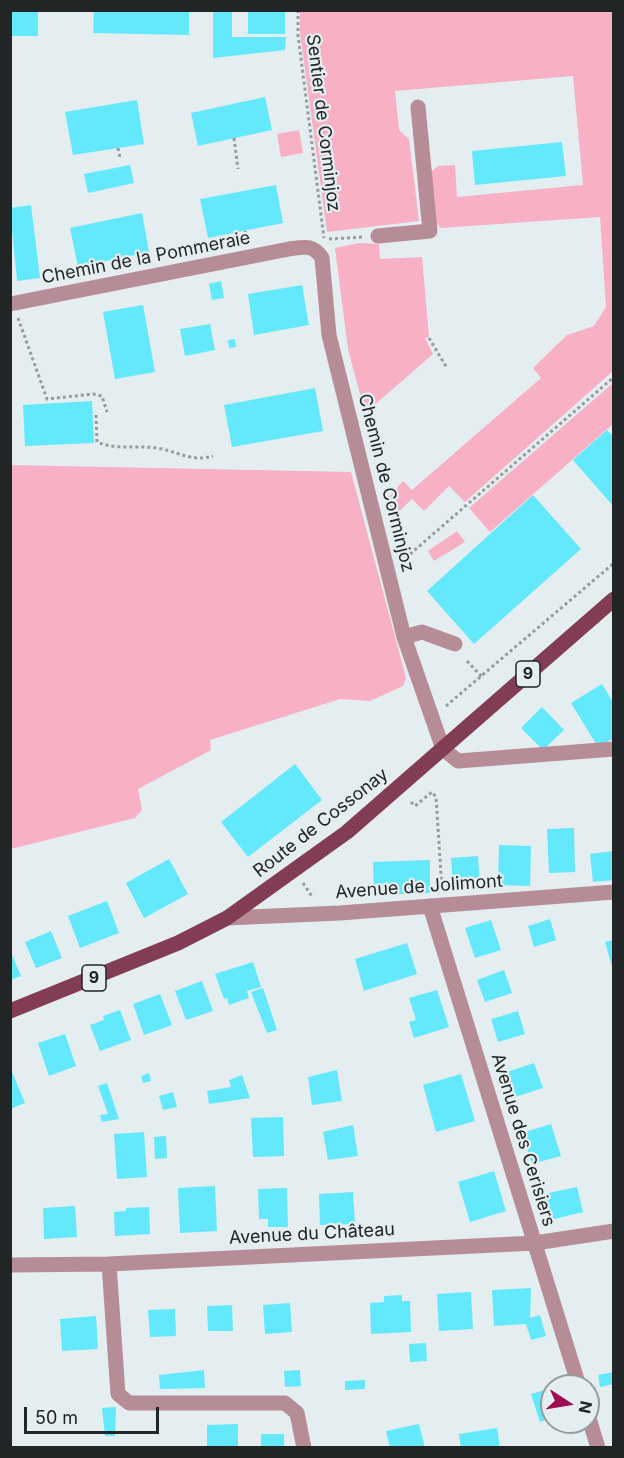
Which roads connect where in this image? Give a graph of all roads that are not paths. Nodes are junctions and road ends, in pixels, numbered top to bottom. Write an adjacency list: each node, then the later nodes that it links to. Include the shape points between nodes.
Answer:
1 (418, 107): 2 (street, via 430,231)
2 (378, 236)
3 (289, 249): 4 (street, Chemin de la Pommeraie); 6 (street, Chemin de Corminjoz, via 308,246 322,258 329,335)
4 (14, 310)
5 (614, 599): 8 (main road, Route de Cossonay / 9)
6 (404, 636): 7 (street, via 422,632); 8 (street, Chemin de Corminjoz)
7 (455, 644)
8 (443, 749): 9 (street, via 458,761); 12 (main road, Route de Cossonay / 9, via 347,832)
9 (614, 749)
10 (614, 892): 11 (street, Avenue de Jolimont)
11 (436, 905): 12 (street, Avenue de Jolimont); 15 (street, Avenue des Cerisiers)
12 (227, 918): 13 (main road, Route de Cossonay / 9, via 178,943)
13 (10, 1011)
14 (614, 1231): 15 (street, Avenue du Château)
15 (535, 1243): 17 (street, Avenue du Château); 18 (street, Avenue des Cerisiers)
16 (10, 1264): 17 (street, Avenue du Château)
17 (109, 1264): 19 (street, via 118,1394 129,1403 285,1403 297,1413)
18 (575, 1374)
19 (304, 1448)

